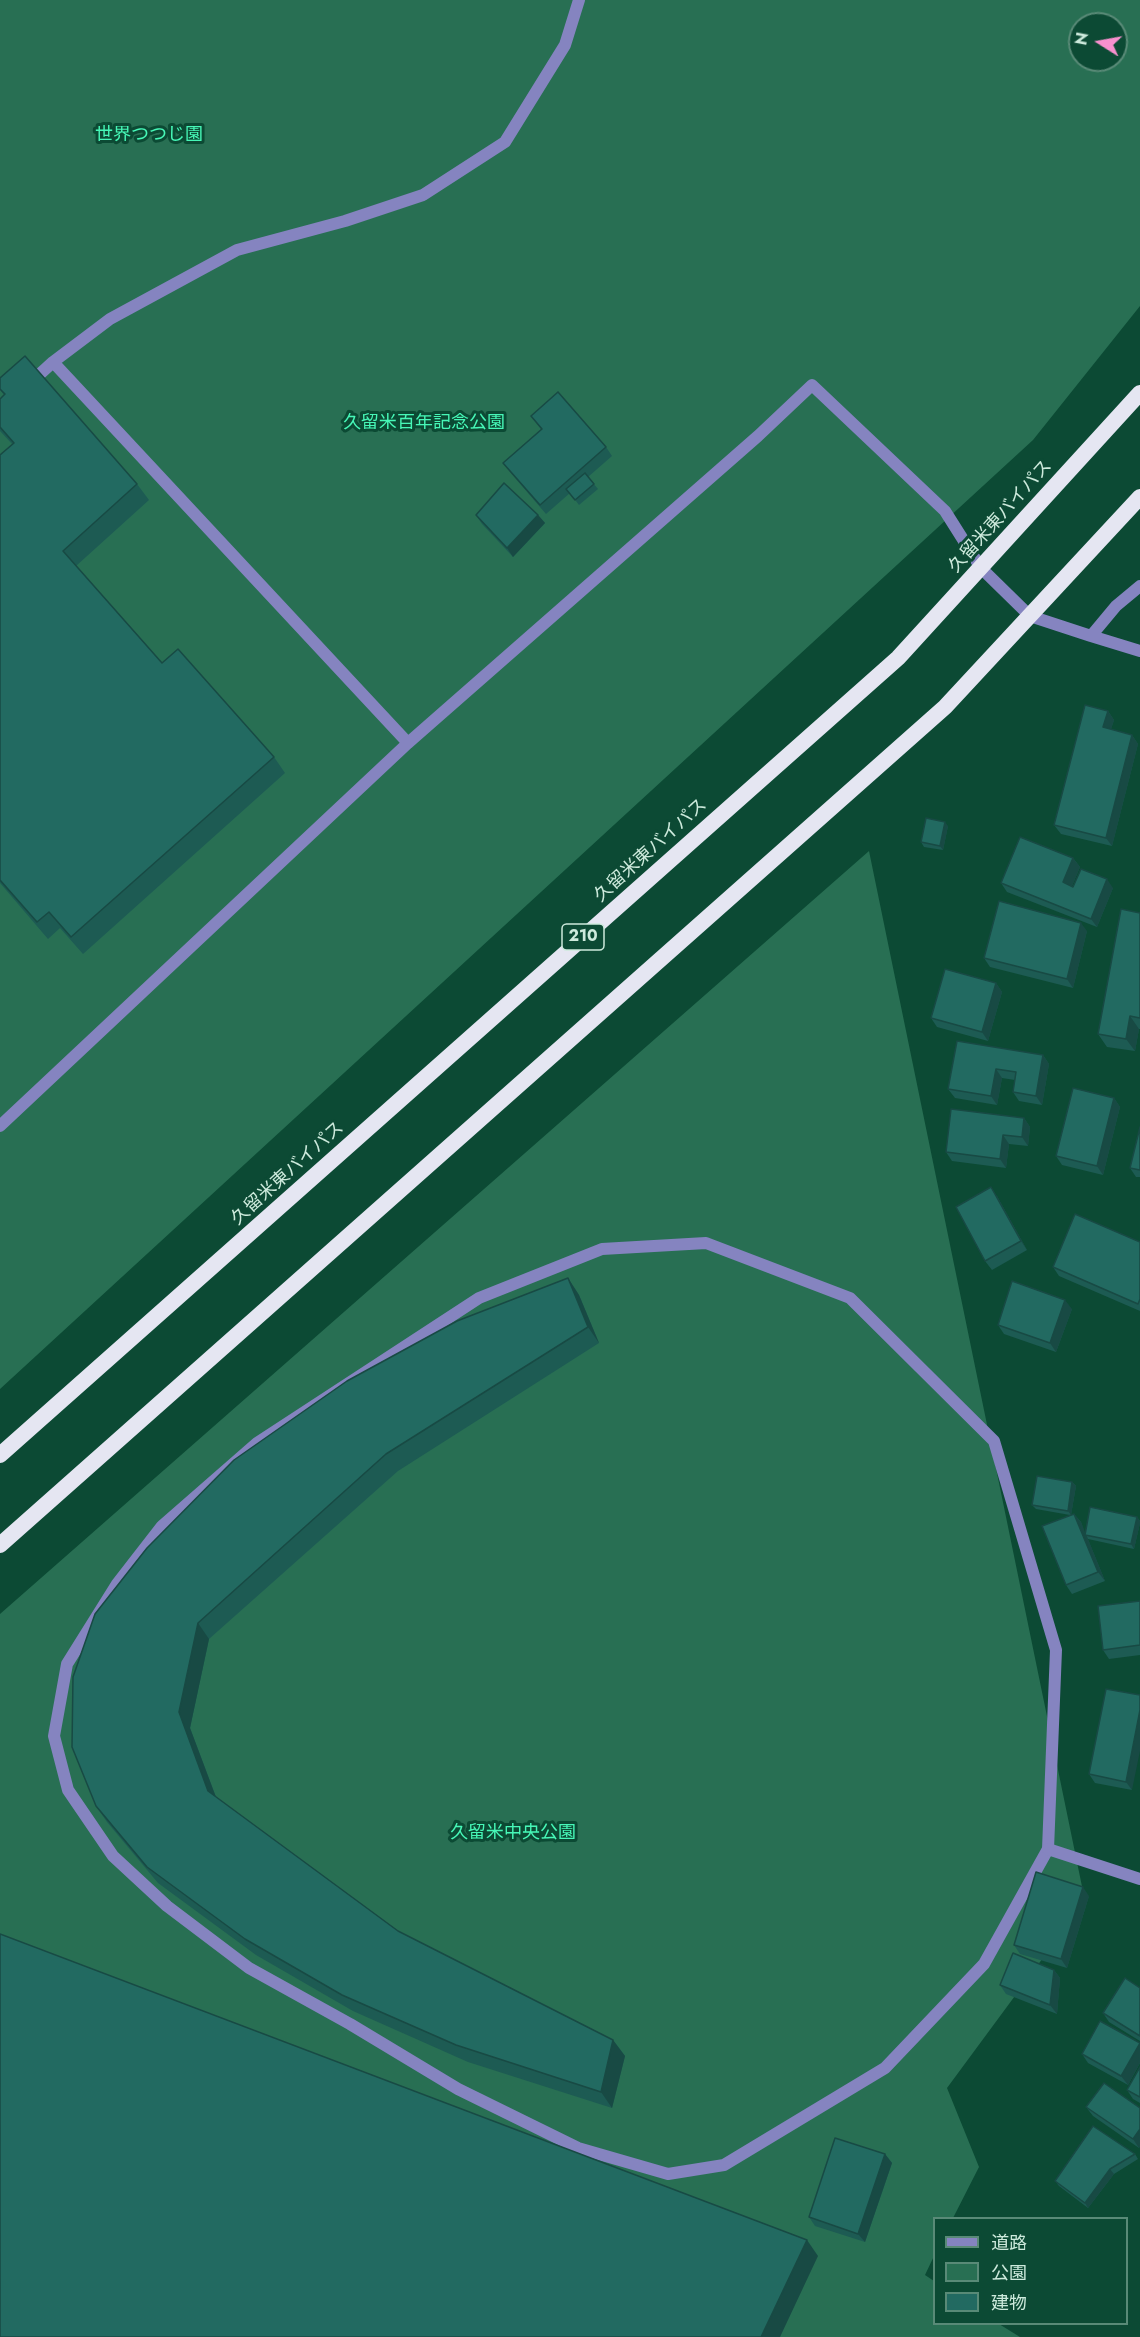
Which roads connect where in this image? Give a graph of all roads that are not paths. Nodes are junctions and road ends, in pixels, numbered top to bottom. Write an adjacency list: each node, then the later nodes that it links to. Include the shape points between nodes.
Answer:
1 (579, 0): 2 (street, via 565,45 505,142 423,195 237,250 110,319)
2 (53, 362): 3 (street); 11 (street)
3 (23, 390)
4 (1140, 393): 6 (highway, 久留米東バイパス / 210)
5 (1140, 497): 8 (highway)
6 (981, 568): 8 (street); 11 (street, via 945,511 812,385 759,436); 13 (highway, 久留米東バイパス / 210, via 898,658)
7 (1140, 586): 9 (street, via 1116,606)
8 (1030, 616): 9 (street); 14 (highway, via 945,706)
9 (1091, 636): 10 (street)
10 (1140, 651)
11 (408, 743): 12 (street)
12 (0, 1126)
13 (0, 1455)
14 (0, 1545)
15 (1048, 1848): 15 (street, via 1056,1650 994,1441 850,1298 706,1243 602,1249 479,1298 257,1443 162,1526 117,1584 67,1664 54,1736 68,1790 113,1856 167,1906 249,1968 458,2090 578,2148 668,2174 724,2165 885,2068 984,1964); 16 (street)
16 (1140, 1879)

